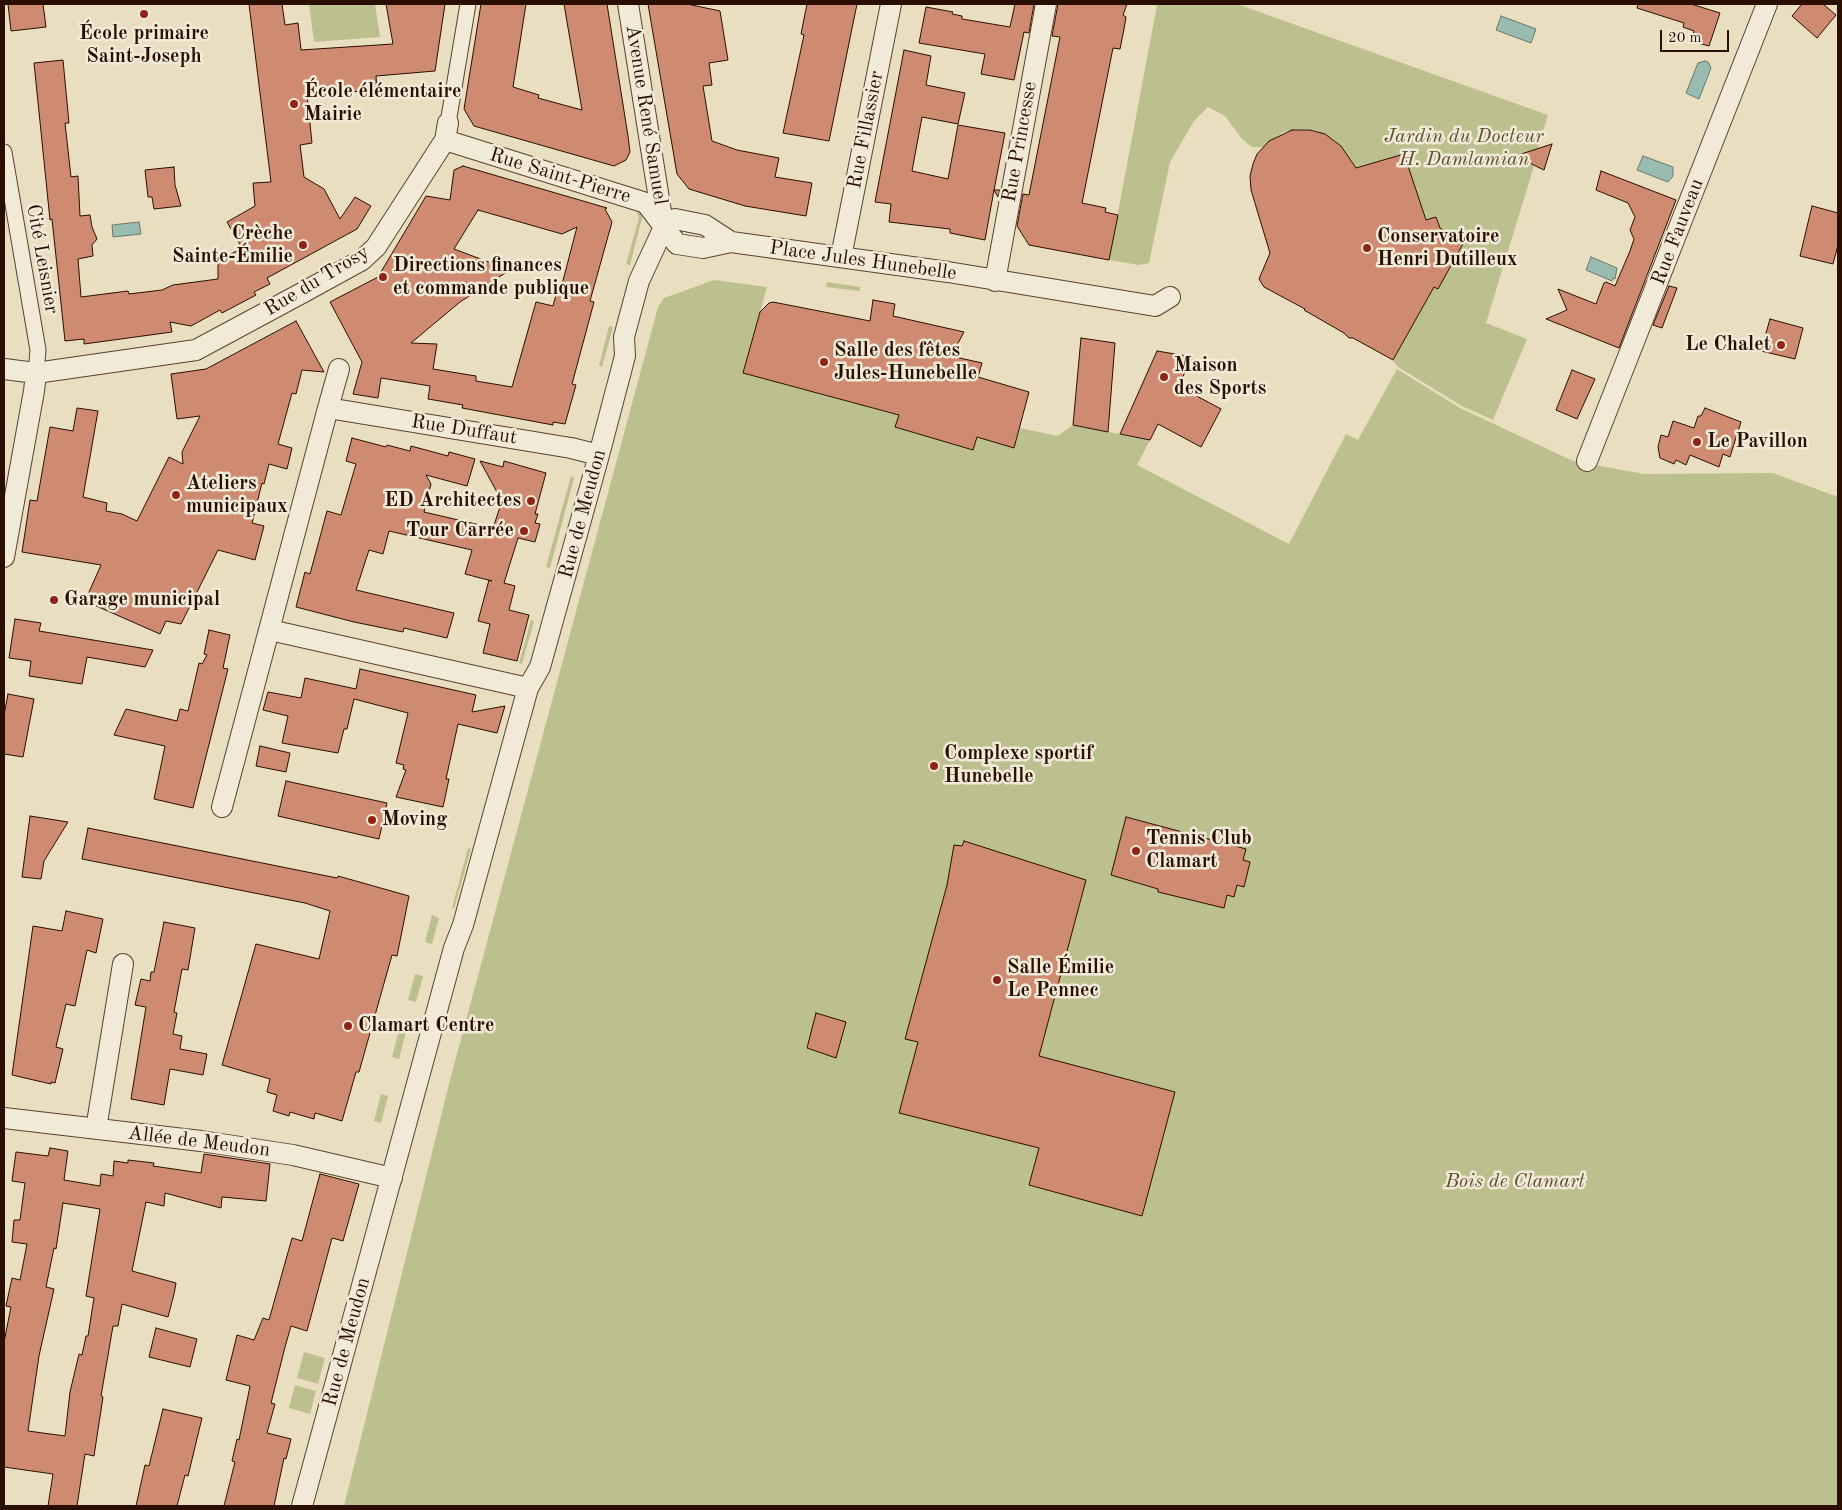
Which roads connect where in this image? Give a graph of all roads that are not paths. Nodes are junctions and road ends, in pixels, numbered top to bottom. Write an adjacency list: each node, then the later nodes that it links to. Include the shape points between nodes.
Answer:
1 (468, 4): 6 (street, Rue du Trosy)
2 (628, 4): 8 (street, Avenue René Samuel)
3 (891, 4): 9 (street, Rue Fillassier)
4 (1046, 4): 10 (street, Rue Princesse)
5 (1767, 4): 17 (street, Rue Fauveau)
6 (446, 132): 8 (street, Rue Saint-Pierre, via 646,203); 14 (street, Rue du Trosy, via 387,231 362,260 196,350)
7 (4, 152): 14 (street, Cité Leisnier, via 38,350)
8 (664, 227): 9 (street, Place Jules Hunebelle, via 675,220 705,225 731,242); 16 (street, Rue de Meudon, via 639,281 624,337 625,356)
9 (841, 257): 10 (street, Place Jules Hunebelle)
10 (995, 281): 11 (street, Place Jules Hunebelle, via 1154,306)
11 (1170, 297)
12 (4, 369): 14 (street, Rue du Trosy)
13 (339, 369): 15 (street)
14 (36, 373): 18 (street)
15 (328, 408): 16 (street, Rue Duffaut); 19 (street)
16 (594, 453): 20 (street, Rue de Meudon, via 540,667)
17 (1587, 460)
18 (4, 557)
19 (270, 630): 20 (street); 21 (street)
20 (528, 688): 25 (street, Rue de Meudon)
21 (222, 807)
22 (123, 964): 24 (street)
23 (4, 1118): 24 (street, Allée de Meudon)
24 (96, 1130): 25 (street, Allée de Meudon, via 293,1155)
25 (392, 1178): 26 (street, Rue de Meudon)
26 (302, 1506)

